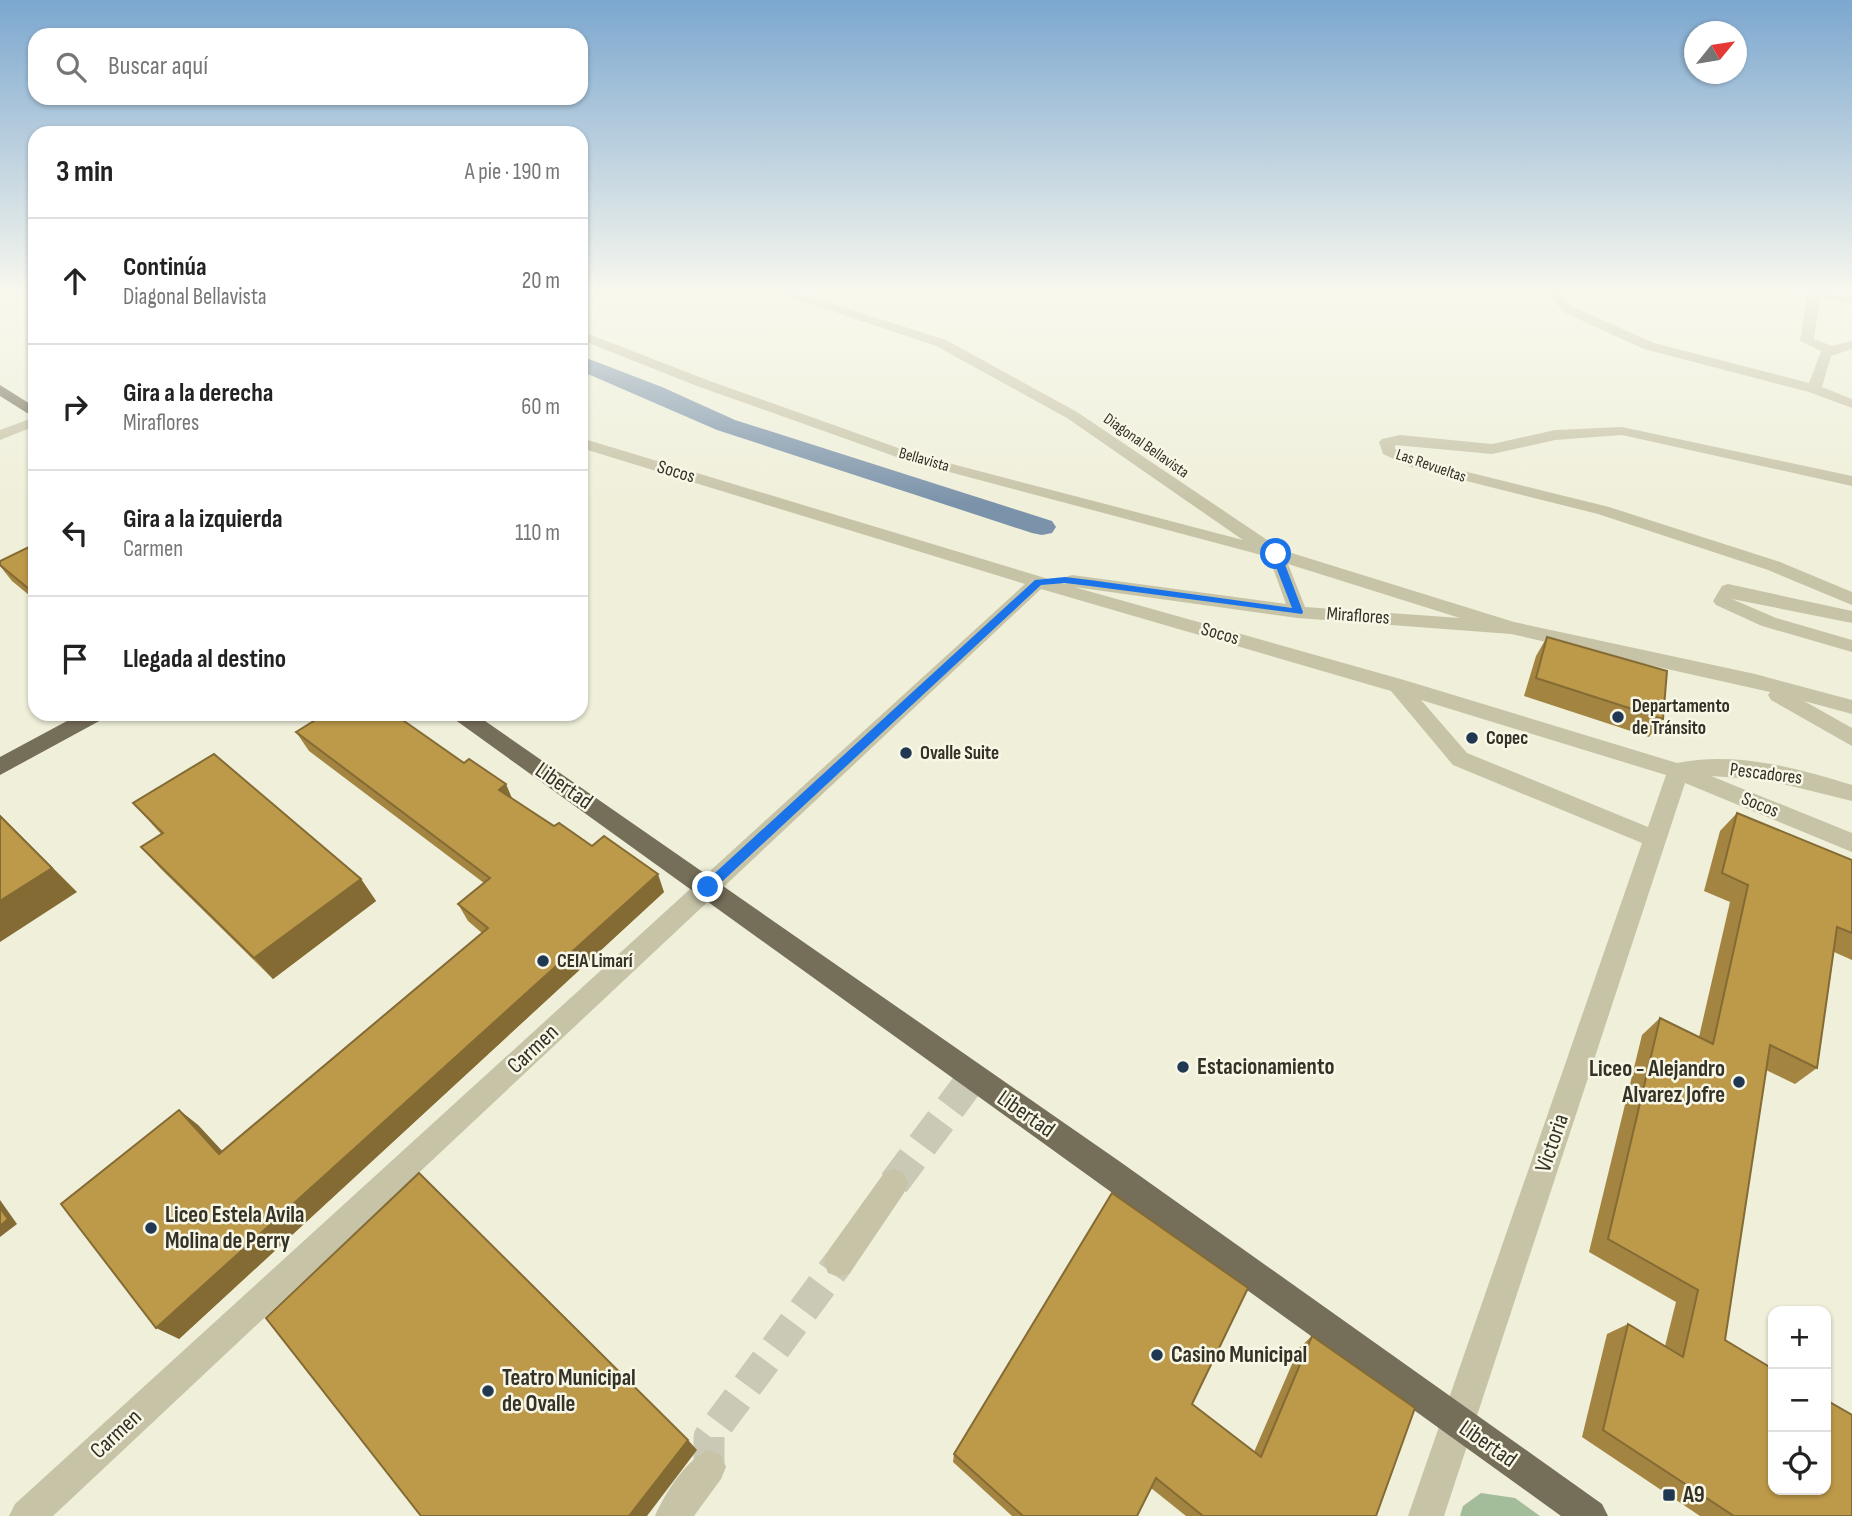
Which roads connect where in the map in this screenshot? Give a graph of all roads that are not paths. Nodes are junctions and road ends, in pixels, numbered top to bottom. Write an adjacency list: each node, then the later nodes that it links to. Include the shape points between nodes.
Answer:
1 (648, 362): 13 (street, Bellavista, via 913,458)
2 (976, 362): 13 (street, Diagonal Bellavista, via 1072,415)
3 (1709, 362): 6 (street)
4 (1823, 362): 6 (street)
5 (0, 389): 8 (main road)
6 (1814, 389): 7 (street)
7 (1852, 404)
8 (28, 409)
9 (28, 424): 10 (street)
10 (0, 435)
11 (588, 446): 14 (street, Socos)
12 (1852, 481): 15 (street, Las Revueltas, via 1622,431 1555,435 1492,449 1387,442 1388,451 1417,464 1603,510 1774,566)
13 (1276, 554): 16 (street); 18 (street, Miraflores)
14 (1038, 582): 16 (street, Miraflores, via 1065,580); 21 (street, Socos); 31 (street, Carmen)
15 (1852, 599)
16 (1298, 612): 18 (street, Miraflores)
17 (1852, 617): 19 (street, via 1728,590 1721,601 1769,622)
18 (1511, 628): 20 (street, Miraflores)
19 (1852, 646)
20 (1755, 681): 22 (street, Miraflores); 25 (street)
21 (1397, 685): 27 (street, Socos); 29 (street, via 1460,759)
22 (1852, 707)
23 (83, 721): 26 (main road)
24 (471, 721): 31 (main road, Libertad)
25 (1852, 738)
26 (0, 767)
27 (1678, 771): 28 (street, Pescadores, via 1751,769 1793,775); 29 (street, Victoria); 30 (street, Socos)
28 (1852, 793)
29 (1655, 839): 34 (street, Victoria)
30 (1852, 843)
31 (708, 887): 34 (main road, Libertad); 36 (street, Carmen)
32 (894, 1183): 33 (street)
33 (839, 1262)
34 (1458, 1423): 38 (street, Victoria); 39 (main road, Libertad)
35 (709, 1468): 37 (street)
36 (27, 1516)
37 (673, 1516)
38 (1426, 1516)
39 (1590, 1516)

